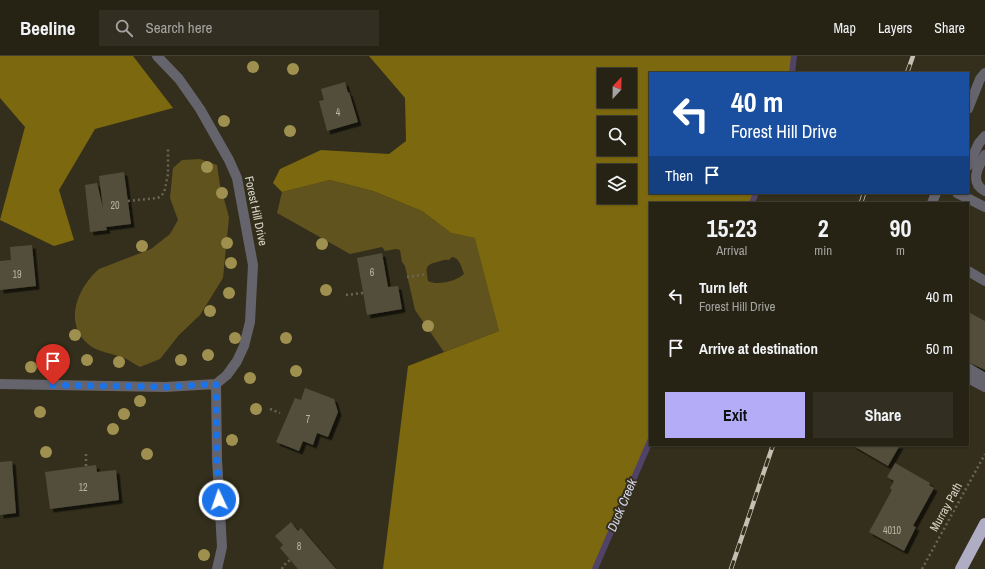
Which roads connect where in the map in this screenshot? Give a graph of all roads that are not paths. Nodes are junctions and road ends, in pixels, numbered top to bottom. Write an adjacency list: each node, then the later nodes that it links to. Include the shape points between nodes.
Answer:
1 (157, 56): 16 (street, Forest Hill Drive, via 179,79 200,109 229,160 237,178 249,238 253,264 250,322 237,361 227,375)
2 (985, 73): 3 (street)
3 (969, 106)
4 (985, 136): 6 (street)
5 (985, 155): 7 (street, via 976,175 978,186)
6 (969, 164)
7 (985, 191)
8 (963, 194): 9 (street)
9 (985, 207)
10 (969, 272): 11 (street)
11 (985, 280)
12 (969, 369): 13 (street)
13 (985, 378)
14 (969, 379): 17 (street)
15 (0, 384): 16 (street, via 165,387)
16 (216, 384): 19 (street, via 222,547)
17 (985, 387)
18 (985, 524): 20 (highway)
19 (217, 569)
20 (961, 569)

